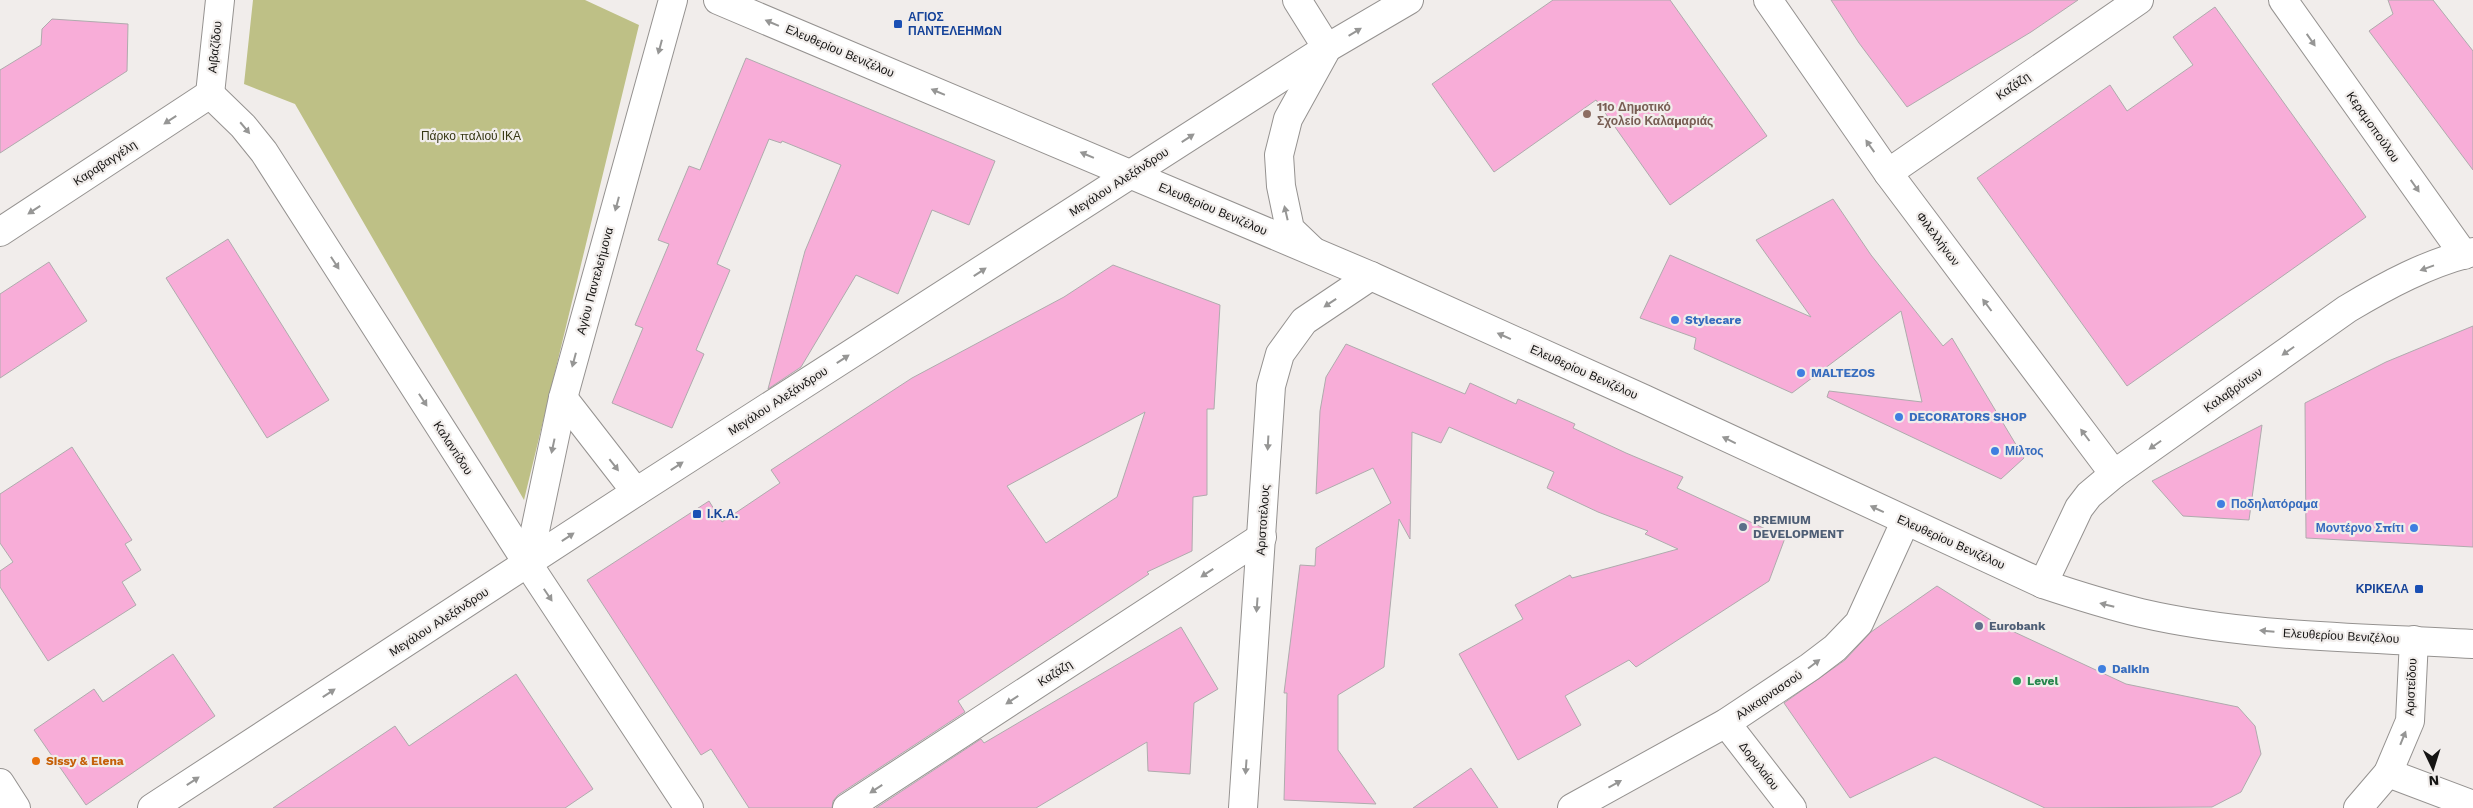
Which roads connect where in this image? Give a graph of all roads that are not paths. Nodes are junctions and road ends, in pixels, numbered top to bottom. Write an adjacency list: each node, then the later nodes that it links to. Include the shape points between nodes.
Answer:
1 (220, 0): 10 (street, Αιβαζίδου)
2 (672, 0): 17 (street, Αγίου Παντελεήμονα, one-way to 17)
3 (718, 0): 12 (street, Ελευθερίου Βενιζέλου, one-way to 3)
4 (1298, 0): 9 (street)
5 (1409, 0): 9 (street, Μεγάλου Αλεξάνδρου, one-way to 5)
6 (1768, 0): 11 (street, Φιλελλήνων, one-way to 6)
7 (2139, 0): 11 (street, Καζάζη)
8 (2283, 0): 15 (street, Κεραμοπούλου, one-way to 15)
9 (1327, 48): 12 (street, Μεγάλου Αλεξάνδρου, one-way to 9); 14 (street, one-way to 9, via 1290,229 1281,186 1279,154 1288,119)
10 (210, 94): 13 (street, Καραβαγγέλη, one-way to 13); 22 (street, Καλαντίδου, one-way to 22, via 264,152)
11 (1888, 173): 18 (street, Φιλελλήνων, one-way to 11)
12 (1132, 174): 14 (street, Ελευθερίου Βενιζέλου); 19 (street, Μεγάλου Αλεξάνδρου, one-way to 12)
13 (0, 232)
14 (1313, 252): 16 (street, Ελευθερίου Βενιζέλου)
15 (2469, 253): 18 (street, Καλαβρύτων, one-way to 18, via 2422,269 2347,309)
16 (1371, 276): 20 (street, Ελευθερίου Βενιζέλου, one-way to 16, via 1644,399); 21 (street, Αριστοτέλους, one-way to 21, via 1304,321 1280,354 1271,386)
17 (563, 398): 19 (street, one-way to 19); 22 (street, Αγίου Παντελεήμονα, one-way to 22)
18 (2114, 474): 23 (street, Καλαβρύτων, via 2089,494 2079,508)
19 (636, 492): 22 (street, Μεγάλου Αλεξάνδρου, one-way to 19)
20 (1905, 522): 23 (street, Ελευθερίου Βενιζέλου); 26 (street, Αλικαρνασσού, one-way to 20, via 1810,668 1859,623)
21 (1262, 537): 33 (street, Καζάζη, one-way to 33); 34 (street, Αριστοτέλους, one-way to 34)
22 (528, 564): 31 (street, Μεγάλου Αλεξάνδρου, one-way to 22); 32 (street, Καλαντίδου, one-way to 32)
23 (2043, 584): 24 (street, Ελευθερίου Βενιζέλου, one-way to 23, via 2298,634 2176,620 2097,602)
24 (2414, 640): 25 (street, Ελευθερίου Βενιζέλου); 27 (street, Αριστείδου, one-way to 24, via 2410,722)
25 (2473, 644)
26 (1726, 723): 35 (street, Αλικαρνασσού, one-way to 26); 36 (street, Δορυλαίου)
27 (2388, 773): 29 (street); 37 (street, Αριστείδου)
28 (0, 783): 30 (street)
29 (2473, 805)
30 (16, 808)
31 (152, 808)
32 (689, 808)
33 (847, 808)
34 (1243, 808)
35 (1572, 808)
36 (1792, 808)
37 (2358, 808)

